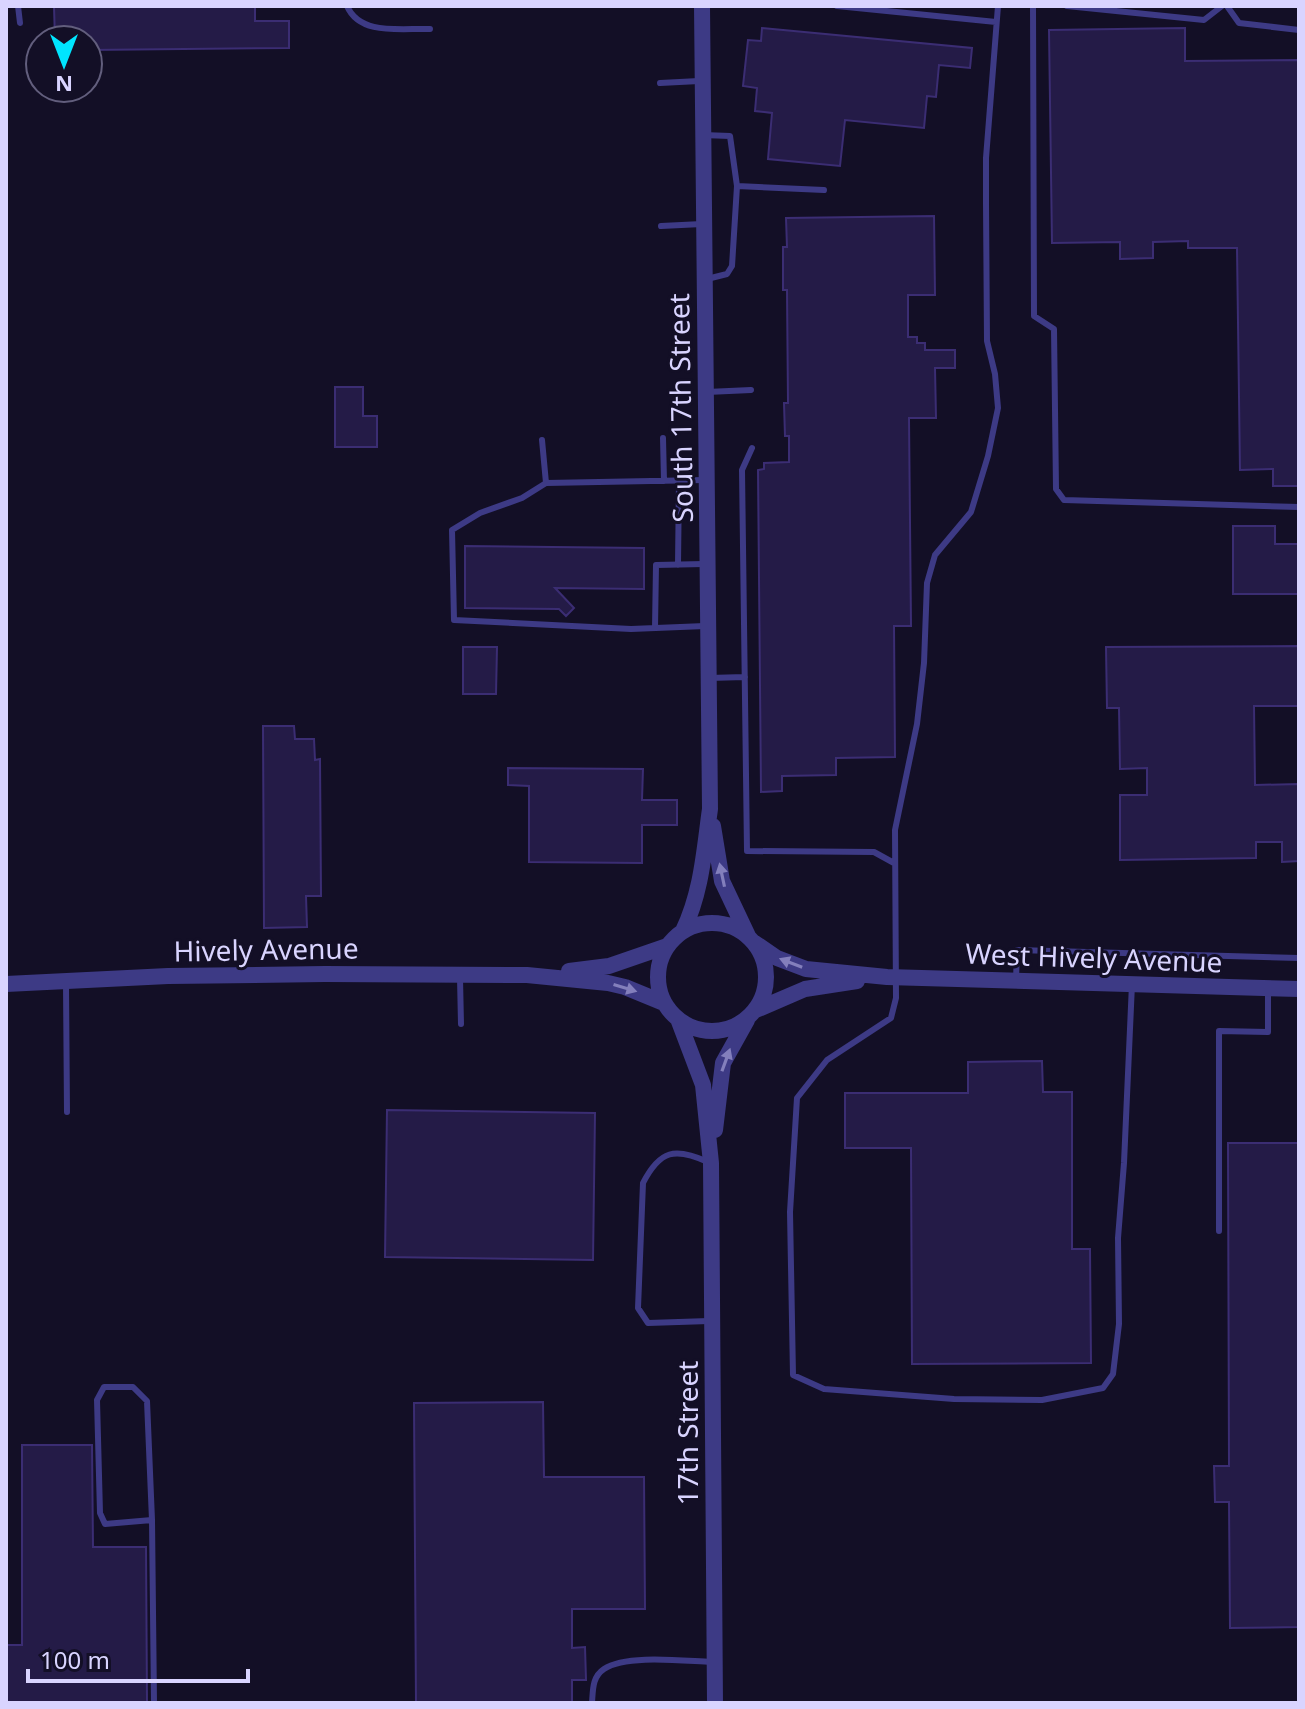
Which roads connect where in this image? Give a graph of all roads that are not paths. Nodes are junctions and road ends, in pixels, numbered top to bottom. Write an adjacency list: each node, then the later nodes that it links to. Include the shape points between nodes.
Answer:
1 (18, 6): 11 (lane)
2 (347, 6): 12 (lane, via 365,27)
3 (702, 6): 14 (street, South 17th Street)
4 (837, 6): 9 (lane)
5 (998, 6): 10 (lane)
6 (1033, 6): 31 (lane, via 1034,316 1054,329 1056,489 1064,500)
7 (1067, 6): 8 (lane, via 1204,20)
8 (1225, 6): 13 (lane, via 1239,23)
9 (857, 7): 10 (lane)
10 (996, 22): 39 (lane, via 986,158 986,319 998,408 971,512 935,555 927,583 917,724 895,830)
11 (20, 23)
12 (430, 29)
13 (1299, 30)
14 (703, 81): 15 (lane); 16 (street, South 17th Street)
15 (660, 83)
16 (703, 135): 17 (lane, via 730,136); 19 (street, South 17th Street)
17 (737, 186): 18 (lane); 21 (lane, via 732,266 727,274)
18 (824, 190)
19 (704, 224): 20 (lane); 21 (street, South 17th Street)
20 (661, 226)
21 (705, 279): 23 (street, South 17th Street)
22 (751, 390): 23 (lane)
23 (706, 392): 27 (street, South 17th Street)
24 (663, 438): 28 (lane)
25 (542, 440): 30 (lane)
26 (752, 448): 36 (lane, via 742,470)
27 (707, 480): 29 (lane); 32 (street, South 17th Street)
28 (664, 481): 29 (lane); 30 (lane)
29 (679, 481): 33 (lane)
30 (546, 483): 35 (lane, via 452,530 454,620)
31 (1299, 507)
32 (708, 564): 33 (lane); 34 (street, South 17th Street)
33 (678, 565): 35 (lane, via 656,565)
34 (709, 626): 35 (lane); 37 (street, South 17th Street)
35 (655, 628)
36 (745, 677): 37 (lane); 39 (lane, via 747,851 874,852)
37 (709, 678): 38 (street, South 17th Street)
38 (710, 809): 40 (street, via 702,879); 41 (street, one-way to 38, via 722,881)
39 (894, 863): 46 (lane)
40 (683, 931): 41 (street, via 719,923); 42 (street)
41 (752, 939): 46 (street, one-way to 41, via 806,969 777,958); 54 (street, via 766,971 764,992)
42 (667, 946): 45 (street, Hively Avenue, via 609,966); 53 (street, via 657,980)
43 (1299, 958): 47 (lane, via 1017,950)
44 (460, 975): 45 (street, Hively Avenue); 48 (street, Hively Avenue); 56 (lane)
45 (527, 975): 53 (street, Hively Avenue, one-way to 53, via 608,983)
46 (892, 977): 47 (street, West Hively Avenue); 50 (lane, via 896,998 891,1018 827,1060 797,1098 790,1212 793,1375 824,1389 954,1399 1042,1400 1103,1388 1113,1374); 54 (street, via 813,987)
47 (1016, 981): 50 (street, West Hively Avenue)
48 (66, 982): 49 (street, Hively Avenue); 57 (lane)
49 (6, 984)
50 (1132, 984): 51 (street, West Hively Avenue)
51 (1268, 988): 52 (street, West Hively Avenue); 59 (lane, via 1268,1032 1219,1031)
52 (1299, 989)
53 (664, 1003): 55 (street)
54 (752, 1013): 55 (street, via 733,1027 716,1031); 58 (street, 17th Street, one-way to 54, via 723,1063)
55 (678, 1019): 58 (street, 17th Street, via 703,1085)
56 (461, 1024)
57 (67, 1112)
58 (711, 1163): 60 (street, 17th Street); 60 (lane, via 685,1152 664,1156 651,1167 643,1183 638,1308 648,1323)
59 (1219, 1231)
60 (712, 1321): 62 (street, 17th Street)
61 (152, 1520): 61 (lane, via 147,1401 133,1387 104,1387 97,1400 100,1513 105,1524); 63 (lane)
62 (715, 1662): 64 (lane, via 623,1661 603,1669 593,1683); 65 (street, 17th Street)
63 (154, 1703)
64 (592, 1703)
65 (715, 1703)

